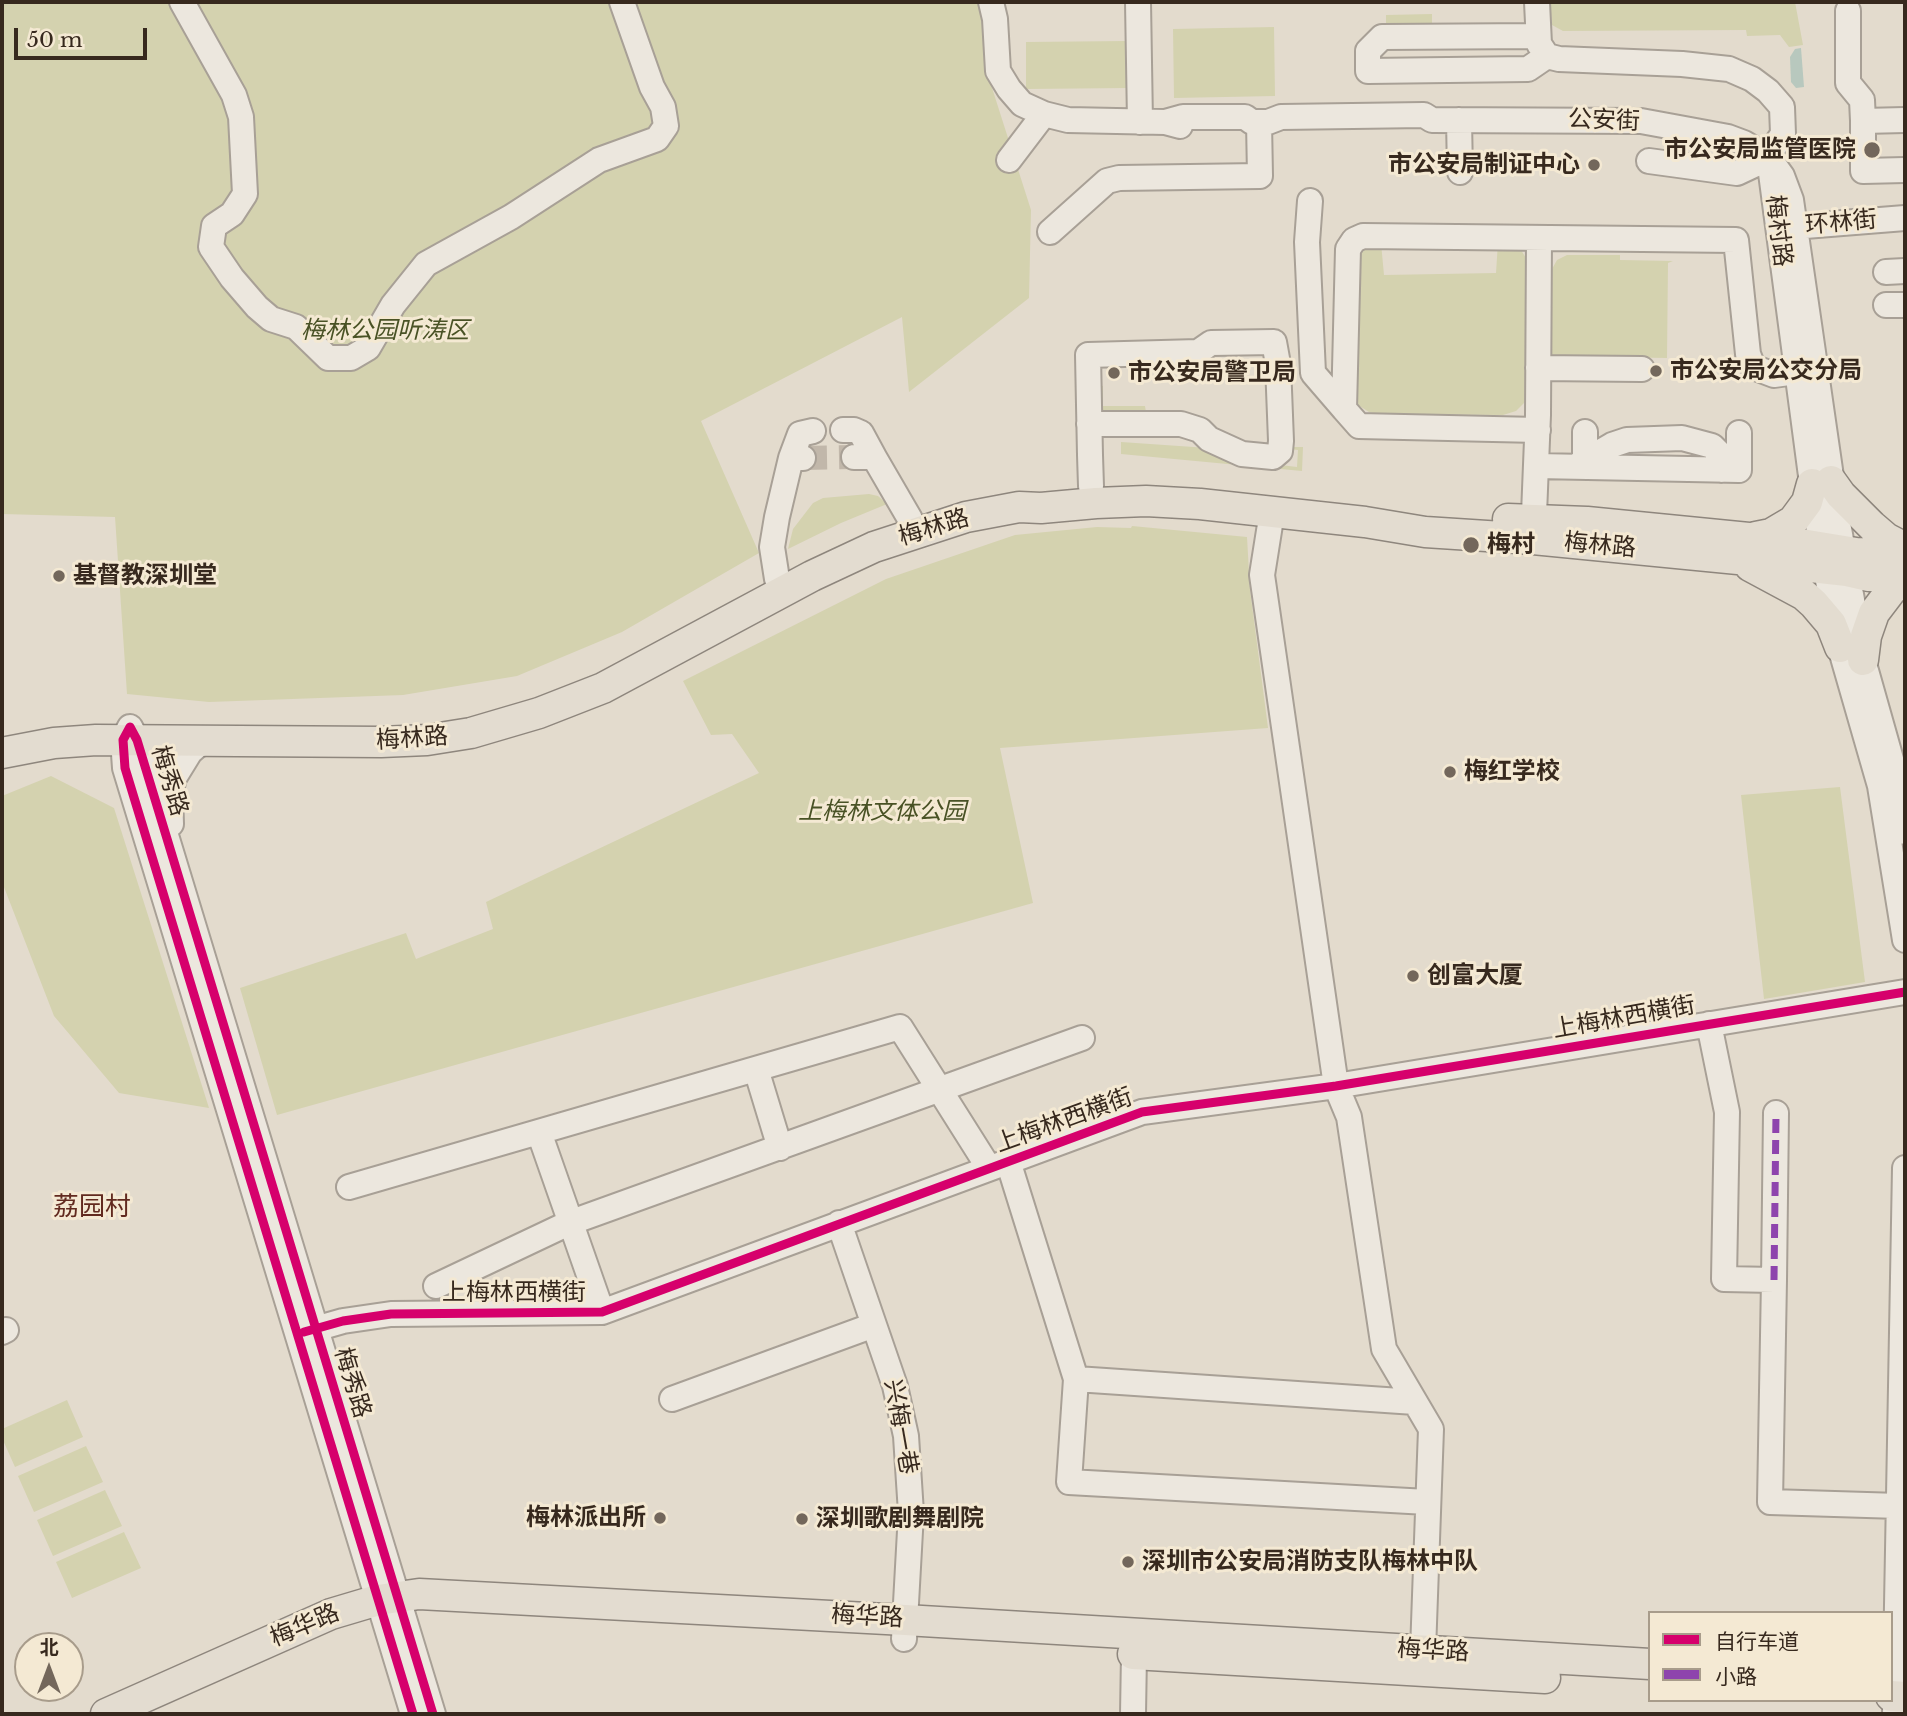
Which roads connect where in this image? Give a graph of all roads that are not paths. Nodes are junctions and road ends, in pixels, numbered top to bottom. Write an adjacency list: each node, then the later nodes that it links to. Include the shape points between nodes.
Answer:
1 (182, 2): 2 (street, via 234,95 241,117 244,194 232,214 214,226 211,247 257,307 271,320 296,327 328,358 351,358 368,348 393,305 426,264 599,160 657,139 666,126 663,107)
2 (622, 2)
3 (1138, 2): 13 (street)
4 (1536, 2): 7 (street)
5 (995, 7): 8 (street, 公安街, via 998,71 1022,104)
6 (1848, 11): 12 (street, via 1848,83 1862,100)
7 (1542, 46): 7 (street, via 1382,37 1368,51 1368,71 1528,69); 14 (street, via 1559,59 1682,64 1730,69 1752,79 1782,107 1783,134)
8 (1044, 114): 13 (street, 公安街, via 1068,120); 15 (street)
9 (1459, 120): 11 (street, 公安街, via 1282,127); 14 (street, 公安街, via 1641,121 1728,137); 18 (street)
10 (1905, 120): 12 (street)
11 (1260, 121): 13 (street, 公安街, via 1245,127); 22 (street, via 1260,176 1107,181)
12 (1863, 121): 17 (street, via 1863,171)
13 (1140, 122)
14 (1771, 153): 16 (street, via 1737,173); 21 (street, 梅村路)
15 (1009, 160)
16 (1649, 161)
17 (1905, 170)
18 (1460, 172)
19 (1310, 201): 27 (street, via 1307,243 1313,373)
20 (1905, 218): 21 (street, 环林街)
21 (1786, 227): 26 (street, 梅村路); 36 (street, 梅村路)
22 (1050, 232)
23 (1539, 238): 24 (street); 26 (street, via 1736,240 1753,367 1774,375); 27 (street, via 1363,236 1354,240 1348,249)
24 (1538, 368): 25 (street); 29 (street)
25 (1642, 369)
26 (1796, 372): 36 (street, 梅村路)
27 (1344, 409): 29 (street, via 1359,426)
28 (1089, 425): 28 (street, via 1088,355 1198,352 1211,343 1274,342 1281,441 1280,451 1273,457 1241,454 1181,424); 37 (street)
29 (1538, 429): 35 (street)
30 (844, 430): 39 (street, via 861,433 864,457)
31 (813, 431): 46 (street, via 800,434 777,517 772,547)
32 (1585, 432): 34 (street)
33 (1739, 433): 34 (street, via 1739,470 1721,470 1720,454 1712,446 1682,438 1627,440)
34 (1580, 464): 35 (street)
35 (1537, 466): 40 (street)
36 (1822, 482): 41 (main road, via 1793,521); 42 (main road, via 1886,538); 44 (street, 梅村路)
37 (1091, 486): 39 (main road, 梅林路, via 1005,495); 40 (main road, 梅林路, via 1202,488)
38 (1272, 512): 40 (main road, 梅林路, via 1425,532); 52 (main road, 梅林路, via 1146,502 1019,506 986,512 874,547 603,688 494,727 405,741); 63 (street, via 1262,575)
39 (910, 519): 46 (main road, 梅林路)
40 (1534, 529): 41 (main road, 梅林路)
41 (1741, 548): 44 (main road, 梅林路); 48 (main road, via 1814,604)
42 (1905, 548)
43 (1905, 554): 44 (main road, 梅林路)
44 (1835, 559): 45 (main road, 梅林路, via 1870,576); 48 (street, 梅村路)
45 (1905, 576)
46 (777, 579): 49 (main road, 梅林路, via 600,674 508,710 385,728)
47 (1905, 583): 48 (main road, via 1893,588 1874,613 1866,636)
48 (1852, 654): 54 (street, 梅村路)
49 (130, 736): 50 (main road, 梅林路, via 68,728); 51 (main road, 梅林路); 52 (main road, 梅林路); 55 (street, 梅秀路, via 124,762); 57 (street, 梅秀路)
50 (2, 738)
51 (69, 741): 53 (main road, 梅林路); 55 (street, via 101,756)
52 (209, 741): 57 (street, via 187,756 171,788 170,820)
53 (2, 753)
54 (1894, 784): 56 (street, 梅村路); 58 (street, 梅村路)
55 (132, 791): 77 (street, 梅秀路)
56 (1905, 832)
57 (181, 887): 77 (street, 梅秀路)
58 (1905, 940)
59 (1905, 992): 60 (street, 上梅林西横街)
60 (1709, 1024): 63 (street, 上梅林西横街); 73 (street, via 1727,1112 1724,1279)
61 (1082, 1038): 64 (street)
62 (756, 1069): 64 (street, via 900,1027); 66 (street); 67 (street)
63 (1336, 1086): 68 (street, 上梅林西横街, via 1142,1112); 80 (street, via 1349,1117 1384,1349)
64 (940, 1090): 67 (street); 68 (street)
65 (1776, 1113): 73 (street)
66 (538, 1132): 70 (street); 71 (street)
67 (780, 1147): 71 (street)
68 (998, 1165): 72 (street, 上梅林西横街); 78 (street)
69 (1905, 1168): 82 (street)
70 (349, 1187)
71 (569, 1223): 74 (street); 75 (street)
72 (838, 1223): 75 (street, 上梅林西横街); 76 (street, 兴梅一巷)
73 (1774, 1280): 82 (street, via 1770,1502)
74 (436, 1286)
75 (602, 1312): 77 (street, 上梅林西横街, via 424,1312 366,1317)
76 (874, 1325): 79 (street); 84 (street, 兴梅一巷, via 895,1386 909,1462)
77 (307, 1332): 83 (street, 梅秀路)
78 (1076, 1379): 80 (street); 81 (street, via 1069,1482)
79 (672, 1399)
80 (1415, 1402): 81 (street, via 1431,1429)
81 (1427, 1502): 85 (street)
82 (1899, 1506): 89 (street)
83 (390, 1607): 84 (main road, 梅华路, via 430,1594); 90 (main road, 梅华路, via 317,1620); 91 (main road, 梅华路); 92 (street, 梅秀路); 93 (street, 梅秀路)
84 (905, 1629): 85 (main road, 梅华路); 86 (main road, 梅华路)
85 (1423, 1651): 87 (main road, 梅华路)
86 (1134, 1654): 88 (main road, 梅华路); 94 (street)
87 (1648, 1664)
88 (1648, 1684)
89 (1897, 1690)
90 (106, 1714)
91 (155, 1714)
92 (413, 1714)
93 (433, 1714)
94 (1133, 1714)

